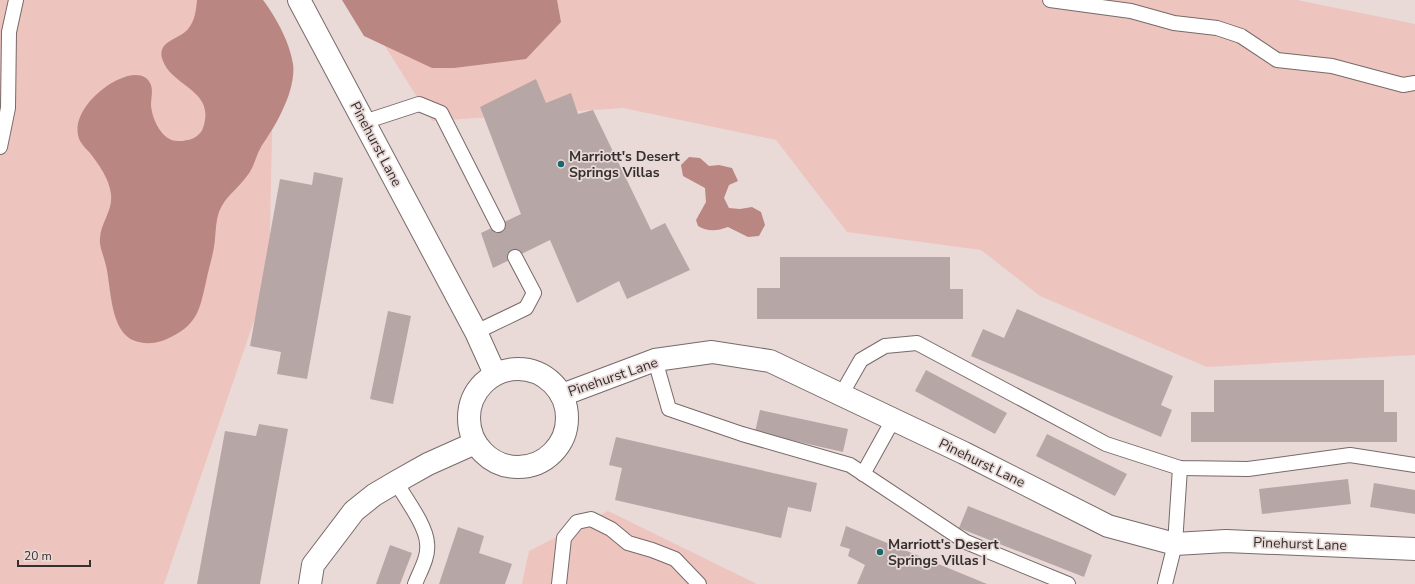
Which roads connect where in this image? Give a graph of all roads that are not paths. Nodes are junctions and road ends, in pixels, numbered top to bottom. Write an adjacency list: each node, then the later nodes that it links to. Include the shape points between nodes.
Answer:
1 (16, 0): 6 (lane, via 9,32 8,108)
2 (299, 0): 5 (street, Pinehurst Lane)
3 (1050, 0): 4 (lane, via 1131,11 1174,22 1217,28 1241,36 1277,60 1332,66 1403,85)
4 (1415, 84)
5 (364, 122): 7 (lane, via 419,104 441,113); 9 (street, Pinehurst Lane)
6 (0, 147)
7 (498, 225)
8 (515, 257): 9 (lane, via 534,293 526,308)
9 (476, 332): 11 (street, Pinehurst Lane)
10 (655, 360): 12 (street, Pinehurst Lane); 13 (street, Pinehurst Lane, via 712,352 770,361); 18 (lane, via 669,408 742,434 850,466)
11 (495, 374): 12 (street, via 525,370 540,374 552,382); 15 (street, via 473,397 468,412 469,428)
12 (562, 394): 15 (street, via 567,409 568,425 563,440 555,452 542,462 528,467 512,468 484,455)
13 (841, 395): 14 (street, Pinehurst Lane); 17 (lane, via 861,360 886,346 917,343 1106,444)
14 (893, 420): 18 (lane); 20 (street, Pinehurst Lane, via 1108,526)
15 (475, 443): 19 (street)
16 (1415, 465): 17 (lane, via 1350,455 1248,469)
17 (1180, 468): 20 (lane)
18 (863, 474): 26 (lane, via 966,542)
19 (396, 482): 22 (street, via 354,511 313,565); 23 (lane, via 422,525 427,543 425,561)
20 (1175, 544): 21 (street, Pinehurst Lane, via 1226,541); 27 (lane)
21 (1415, 549)
22 (310, 584)
23 (415, 584)
24 (559, 584): 25 (lane, via 564,538 577,522 591,519 611,529 628,543 675,559)
25 (699, 584)
26 (1068, 584)
27 (1165, 584)

